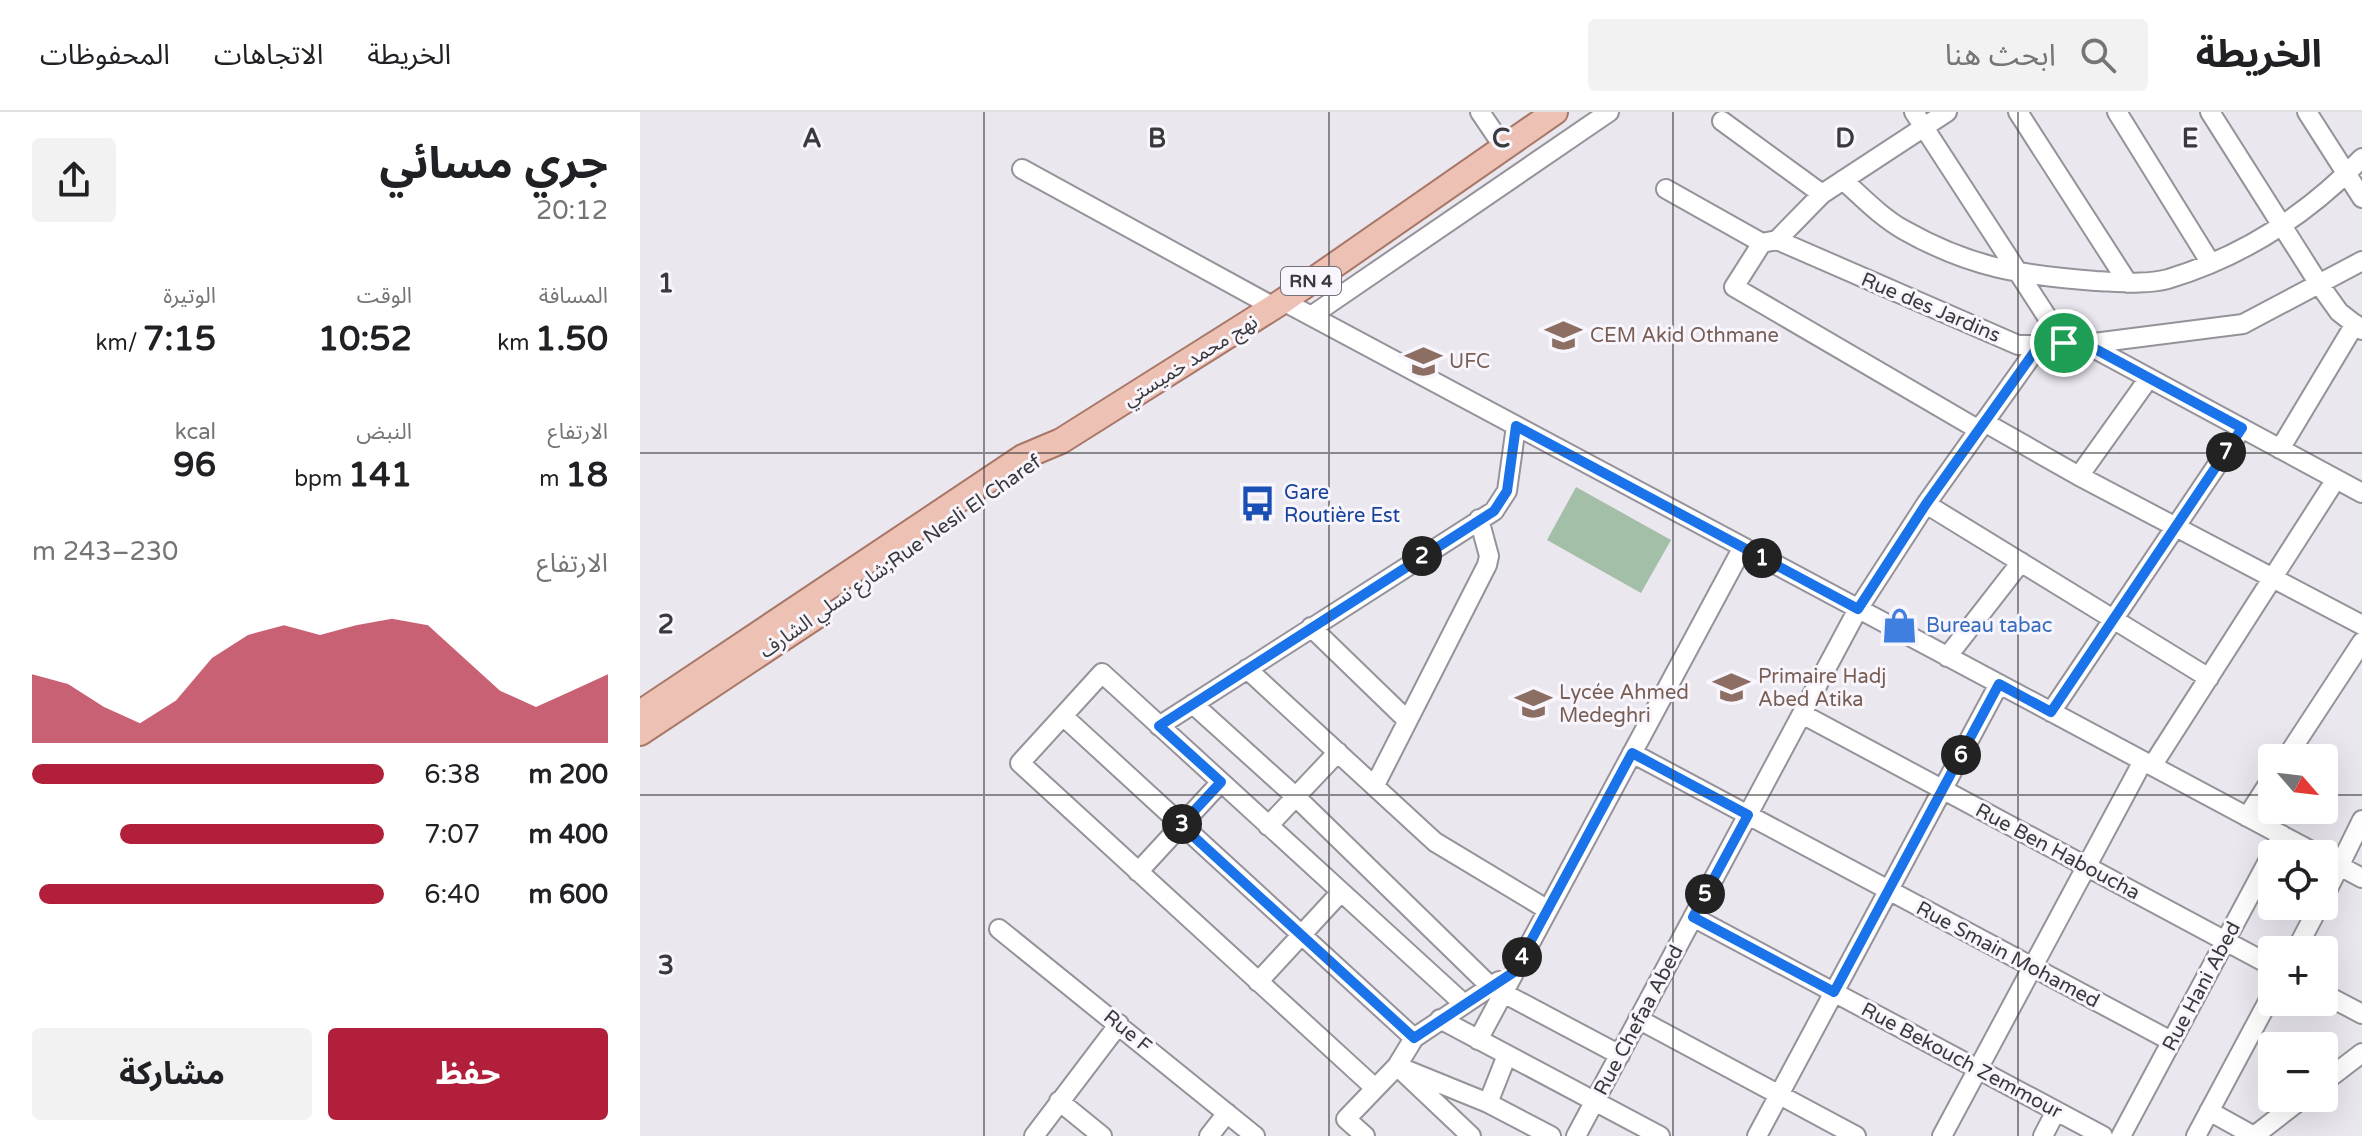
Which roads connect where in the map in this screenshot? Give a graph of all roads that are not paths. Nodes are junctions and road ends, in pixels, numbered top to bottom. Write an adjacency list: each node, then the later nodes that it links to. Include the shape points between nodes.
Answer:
1 (1480, 112): 11 (street)
2 (1555, 112): 11 (main road, نهج محمد خميستي / RN 4)
3 (1609, 112): 27 (street)
4 (1947, 112): 9 (street)
5 (2018, 112): 24 (street)
6 (2117, 112): 22 (street)
7 (2210, 112): 19 (street)
8 (2307, 112): 14 (street)
9 (1919, 120): 15 (street); 23 (street)
10 (1722, 121): 17 (street)
11 (1503, 146): 26 (main road, نهج محمد خميستي / RN 4)
12 (2362, 158): 14 (street)
13 (1022, 169): 26 (street)
14 (2348, 173): 18 (street); 19 (street)
15 (1843, 180): 17 (street); 23 (street, via 1901,229 1986,267)
16 (1666, 189): 20 (street, Rue des Jardins)
17 (1822, 194): 20 (street)
18 (2362, 198)
19 (2286, 226): 22 (street); 25 (street)
20 (1769, 242): 30 (street, Rue des Jardins, via 2018,345); 34 (street, via 1734,287)
21 (2362, 261): 25 (street, Rue des Jardins)
22 (2210, 262): 24 (street, via 2166,280)
23 (2020, 275): 24 (street); 29 (street)
24 (2128, 283)
25 (2319, 284): 28 (street); 31 (street, Rue des Jardins, via 2243,324)
26 (1278, 304): 27 (street); 36 (main road, نهج محمد خميستي / RN 4)
27 (1311, 316): 33 (street)
28 (2358, 327): 37 (street)
29 (2064, 343): 30 (street, Rue des Jardins); 31 (street, Rue des Jardins)
30 (2040, 344): 34 (street, Rue Chefaa Abed)
31 (2086, 344): 32 (street)
32 (2149, 378): 35 (street); 38 (street)
33 (1516, 426): 42 (street, via 1507,491 1494,511); 44 (street)
34 (1981, 426): 38 (street); 41 (street, Rue Chefaa Abed)
35 (2242, 428): 37 (street); 43 (street)
36 (1061, 441): 58 (main road, شارع نسلي الشارف;Rue Nesli El Charef / RN 4, via 1023,457); 63 (main road, شارع نسلي الشارف;Rue Nesli El Charef / RN 4, via 1029,471)
37 (2280, 449): 39 (street)
38 (2079, 476): 43 (street)
39 (2336, 479): 40 (street); 46 (street)
40 (2362, 493)
41 (1926, 504): 45 (street); 47 (street, Rue Chefaa Abed)
42 (1479, 519): 50 (street); 61 (street, via 1487,565)
43 (2176, 527): 46 (street); 48 (street)
44 (1743, 547): 47 (street); 66 (street)
45 (2021, 562): 48 (street); 52 (street)
46 (2273, 578): 49 (street); 54 (street)
47 (1858, 609): 52 (street); 59 (street, Rue Chefaa Abed)
48 (2115, 618): 54 (street); 57 (street)
49 (2362, 625)
50 (1311, 627): 53 (street); 61 (street)
51 (2362, 642): 64 (street)
52 (1947, 657): 55 (street)
53 (1247, 669): 56 (street); 65 (street)
54 (2209, 678): 67 (street)
55 (1999, 684): 57 (street); 70 (street)
56 (1193, 704): 62 (street); 71 (street)
57 (2051, 712): 67 (street)
58 (640, 713)
59 (1802, 714): 70 (street, Rue Ben Haboucha); 73 (street, Rue Chefaa Abed)
60 (1063, 716): 62 (street, via 1102,673); 76 (street); 83 (street, via 1020,763)
61 (1407, 720): 69 (street)
62 (1159, 726): 68 (street)
63 (640, 733)
64 (2295, 744)
65 (1338, 752): 69 (street); 71 (street)
66 (1632, 753): 73 (street, Rue Smain Mohamed); 87 (street)
67 (2147, 763): 74 (street); 82 (street)
68 (1221, 782): 76 (street); 77 (street)
69 (1375, 785): 87 (street, via 1435,842)
70 (1943, 790): 82 (street, Rue Ben Haboucha); 85 (street)
71 (1296, 797): 77 (street); 95 (street)
72 (2258, 800): 74 (street)
73 (1748, 815): 85 (street, Rue Smain Mohamed); 88 (street, Rue Chefaa Abed)
74 (2247, 817): 78 (street)
75 (2362, 820): 80 (street)
76 (1181, 825): 83 (street); 90 (street)
77 (1268, 826): 86 (street)
78 (2282, 835): 79 (street); 91 (street, Rue Hani Abed)
79 (2291, 840)
80 (2338, 854)
81 (2338, 865): 84 (street)
82 (2086, 866): 91 (street, Rue Ben Haboucha); 93 (street)
83 (1138, 872): 94 (street)
84 (2362, 878)
85 (1889, 890): 93 (street, Rue Smain Mohamed); 96 (street)
86 (1341, 892): 90 (street); 98 (street)
87 (1548, 910): 95 (street, via 1514,972)
88 (1693, 917): 96 (street, Rue Bekouch Zemmour); 102 (street, Rue Chefaa Abed)
89 (999, 929): 103 (street, Rue F)
90 (1301, 935): 94 (street); 104 (street)
91 (2225, 941): 92 (street, Rue Ben Haboucha); 106 (street, Rue Hani Abed)
92 (2258, 959)
93 (2032, 967): 106 (street, Rue Smain Mohamed); 111 (street)
94 (1258, 982): 113 (street)
95 (1497, 989): 98 (street); 105 (street); 109 (street)
96 (1834, 992): 111 (street, Rue Bekouch Zemmour); 114 (street)
97 (2338, 1001): 99 (street)
98 (1464, 1004): 101 (street)
99 (2362, 1014)
100 (2260, 1016): 119 (street)
101 (1440, 1019): 104 (street); 105 (street)
102 (1638, 1019): 109 (street, Rue Chefaa Abed); 114 (street)
103 (1119, 1024): 115 (street); 121 (street, Rue F)
104 (1414, 1038): 110 (street)
105 (1478, 1040): 108 (street)
106 (2171, 1041): 136 (street, Rue Hani Abed)
107 (2362, 1053): 112 (street)
108 (1507, 1055): 116 (street); 117 (street)
109 (1620, 1055): 116 (street, Rue Chefaa Abed)
110 (1397, 1066): 113 (street); 117 (street); 127 (street)
111 (1978, 1069): 118 (street, Rue Bekouch Zemmour); 133 (street)
112 (2338, 1071)
113 (1375, 1088): 126 (street, via 1346,1119)
114 (1779, 1095): 131 (street); 132 (street)
115 (1059, 1101): 122 (street); 123 (street)
116 (1594, 1101): 129 (street, Rue Chefaa Abed); 130 (street)
117 (1488, 1103): 128 (street)
118 (2056, 1111): 134 (street); 135 (street, Rue Bekouch Zemmour)
119 (2209, 1111): 137 (street); 138 (street)
120 (2285, 1112): 138 (street)
121 (1227, 1113): 124 (street); 125 (street, Rue F)
122 (1034, 1136)
123 (1102, 1136)
124 (1209, 1136)
125 (1255, 1136)
126 (1365, 1136)
127 (1471, 1136)
128 (1551, 1136)
129 (1576, 1136)
130 (1660, 1136)
131 (1757, 1136)
132 (1856, 1136)
133 (1942, 1136)
134 (2043, 1136)
135 (2103, 1136)
136 (2121, 1136)
137 (2196, 1136)
138 (2254, 1136)

